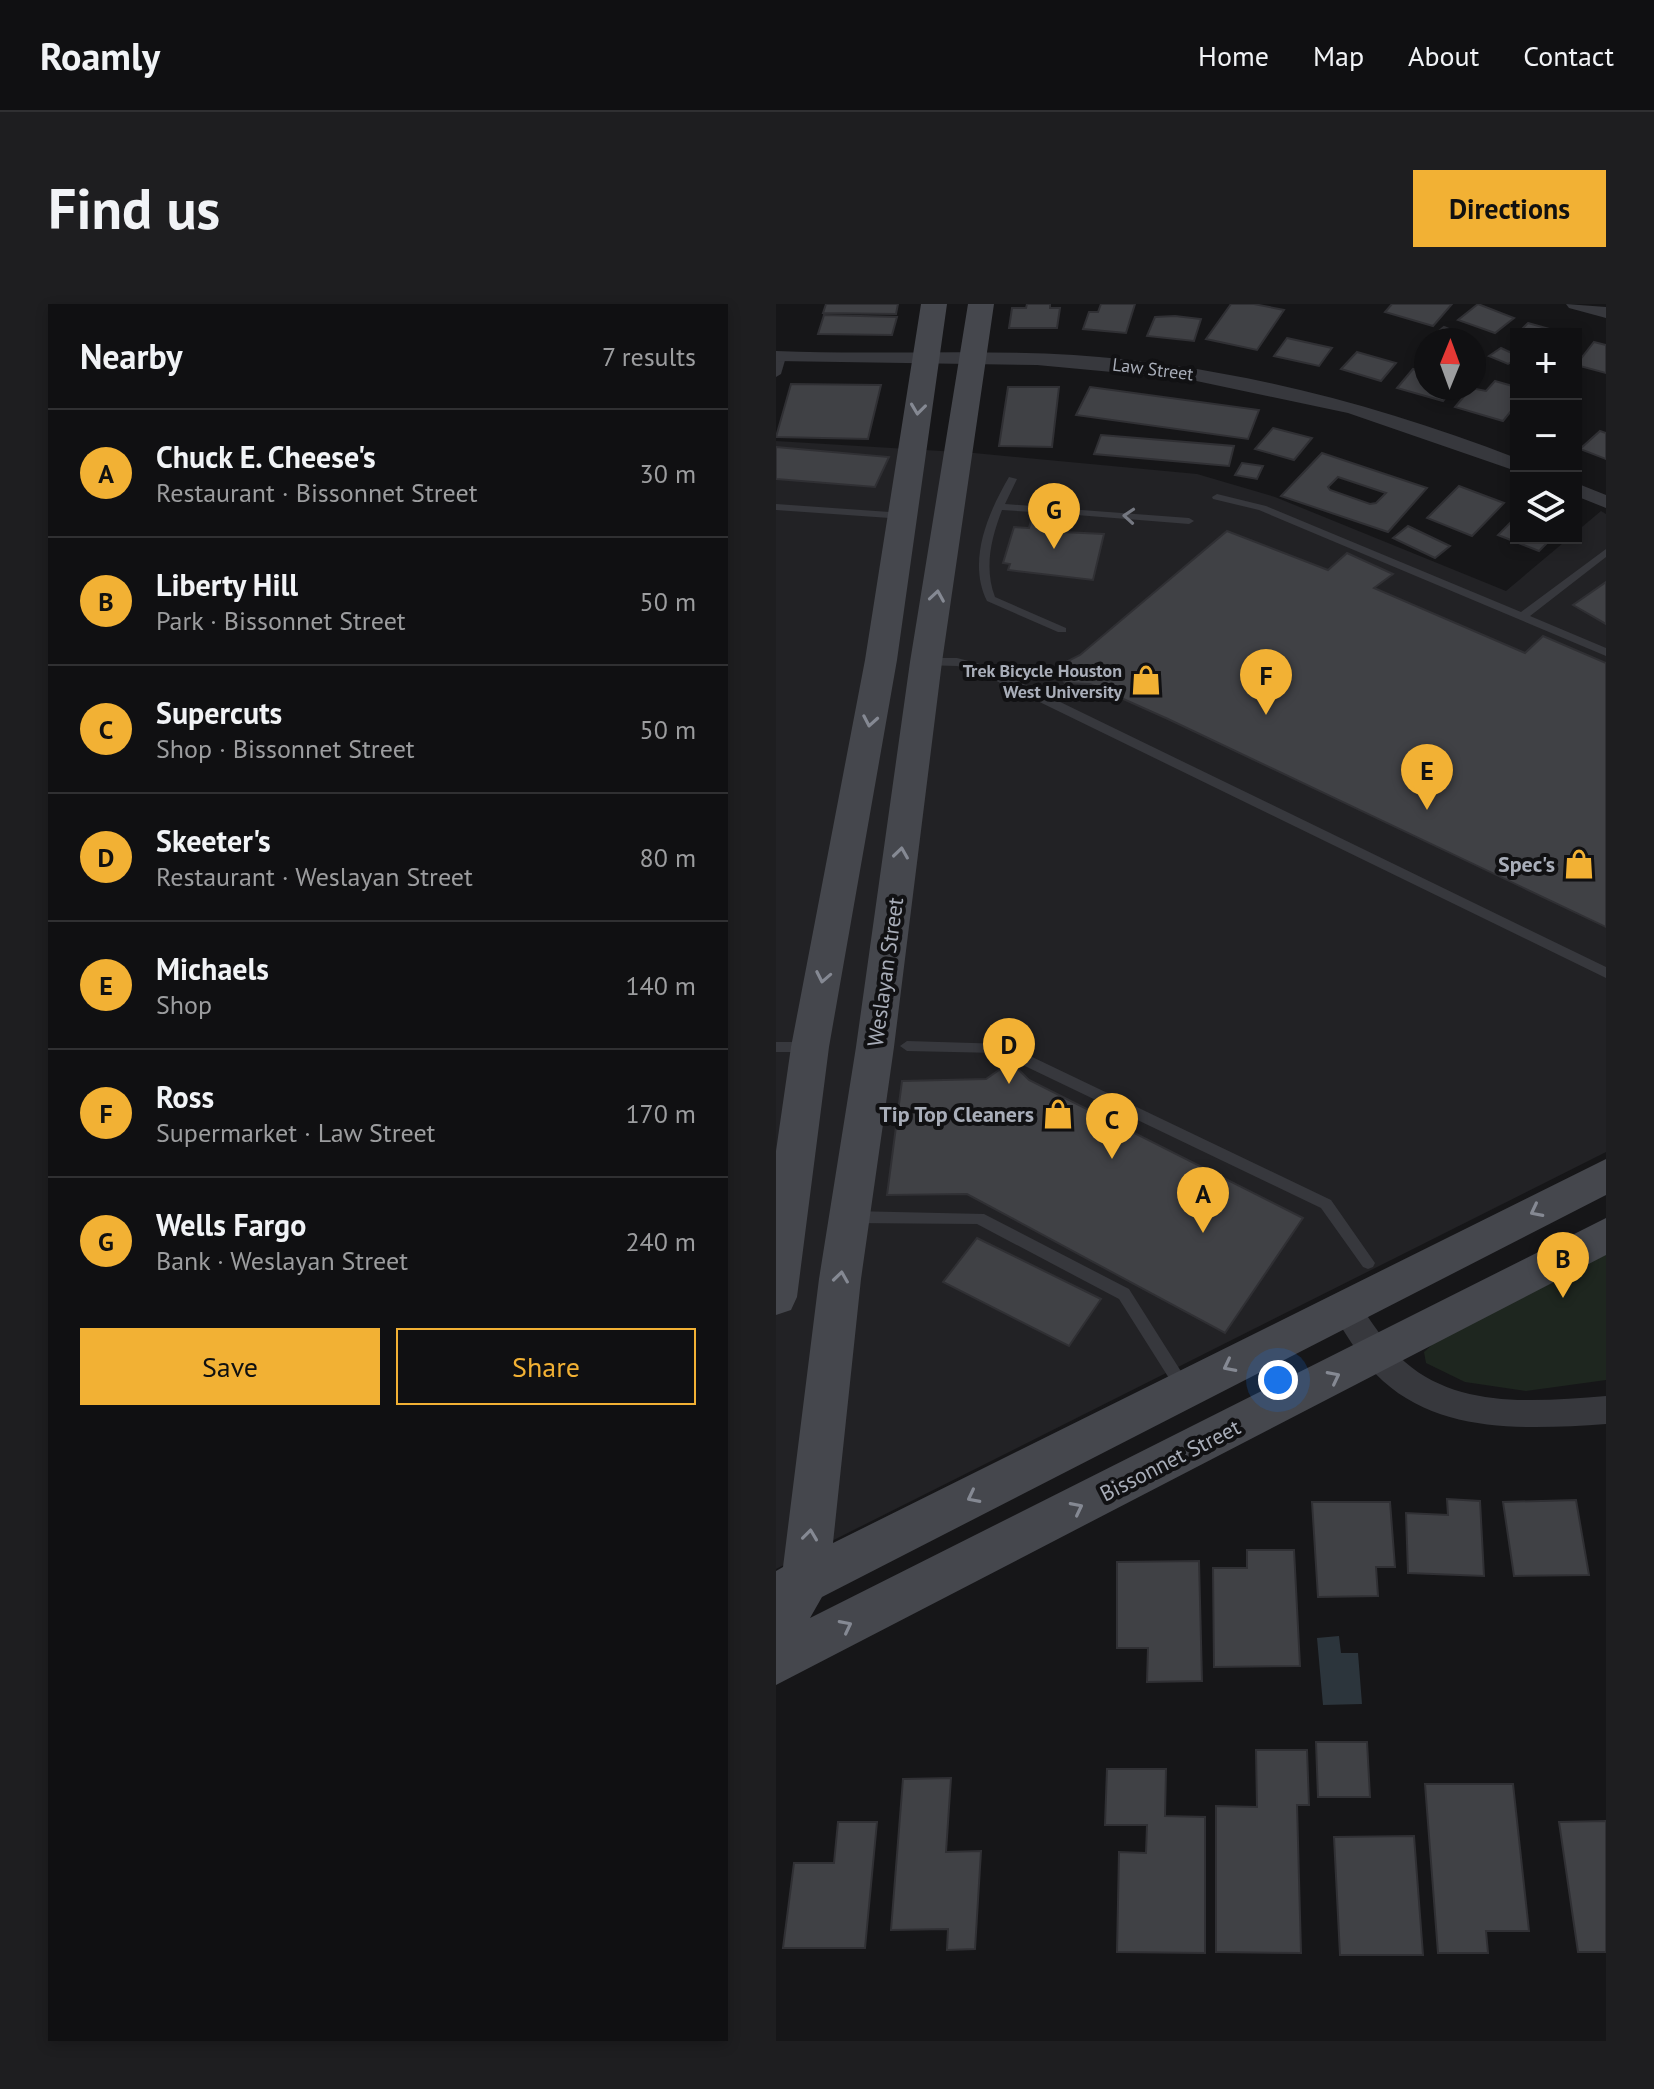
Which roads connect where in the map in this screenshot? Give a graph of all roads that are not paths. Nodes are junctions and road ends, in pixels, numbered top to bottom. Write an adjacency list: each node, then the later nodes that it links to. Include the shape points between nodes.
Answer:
1 (934, 304): 5 (main road)
2 (981, 304): 6 (main road, Weslayan Street)
3 (1575, 304): 4 (street)
4 (1606, 313)
5 (924, 358): 6 (street, Law Street); 7 (street, Law Street); 17 (main road, one-way to 17)
6 (974, 359): 8 (street, Law Street, via 1075,361 1212,376 1415,427); 24 (main road, Weslayan Street, one-way to 6)
7 (778, 362)
8 (1510, 463)
9 (1012, 479): 14 (lane)
10 (1582, 492): 12 (street)
11 (1217, 497): 20 (lane, via 1262,508)
12 (1606, 502)
13 (776, 507): 17 (lane)
14 (998, 507): 15 (lane); 21 (lane, via 985,554 985,590 991,599)
15 (1033, 509)
16 (1068, 512): 18 (lane, one-way to 16)
17 (904, 516): 23 (main road)
18 (1189, 521)
19 (1606, 552): 20 (lane)
20 (1522, 617): 22 (lane)
21 (1062, 630)
22 (1606, 652)
23 (881, 660): 24 (main road); 26 (main road, one-way to 26)
24 (926, 662): 25 (lane, via 980,668); 27 (main road, Weslayan Street, one-way to 24)
25 (1606, 973)
26 (793, 1047): 27 (main road); 32 (main road)
27 (891, 1047): 29 (main road, Weslayan Street); 31 (lane, via 1000,1048 1326,1204)
28 (1606, 1176): 33 (main road, one-way to 33)
29 (850, 1217): 35 (lane, via 979,1218 1124,1294); 37 (main road, Weslayan Street, one-way to 29)
30 (1606, 1235): 34 (main road, Bissonnet Street)
31 (1368, 1263)
32 (776, 1297)
33 (1345, 1308): 34 (street); 35 (main road, one-way to 35)
34 (1379, 1353): 36 (street, via 1395,1372 1443,1401 1521,1416); 39 (main road, Bissonnet Street, one-way to 34)
35 (1184, 1389): 37 (main road, one-way to 37)
36 (1606, 1410)
37 (790, 1588): 38 (main road, Weslayan Street)
38 (776, 1633)
39 (776, 1661)

